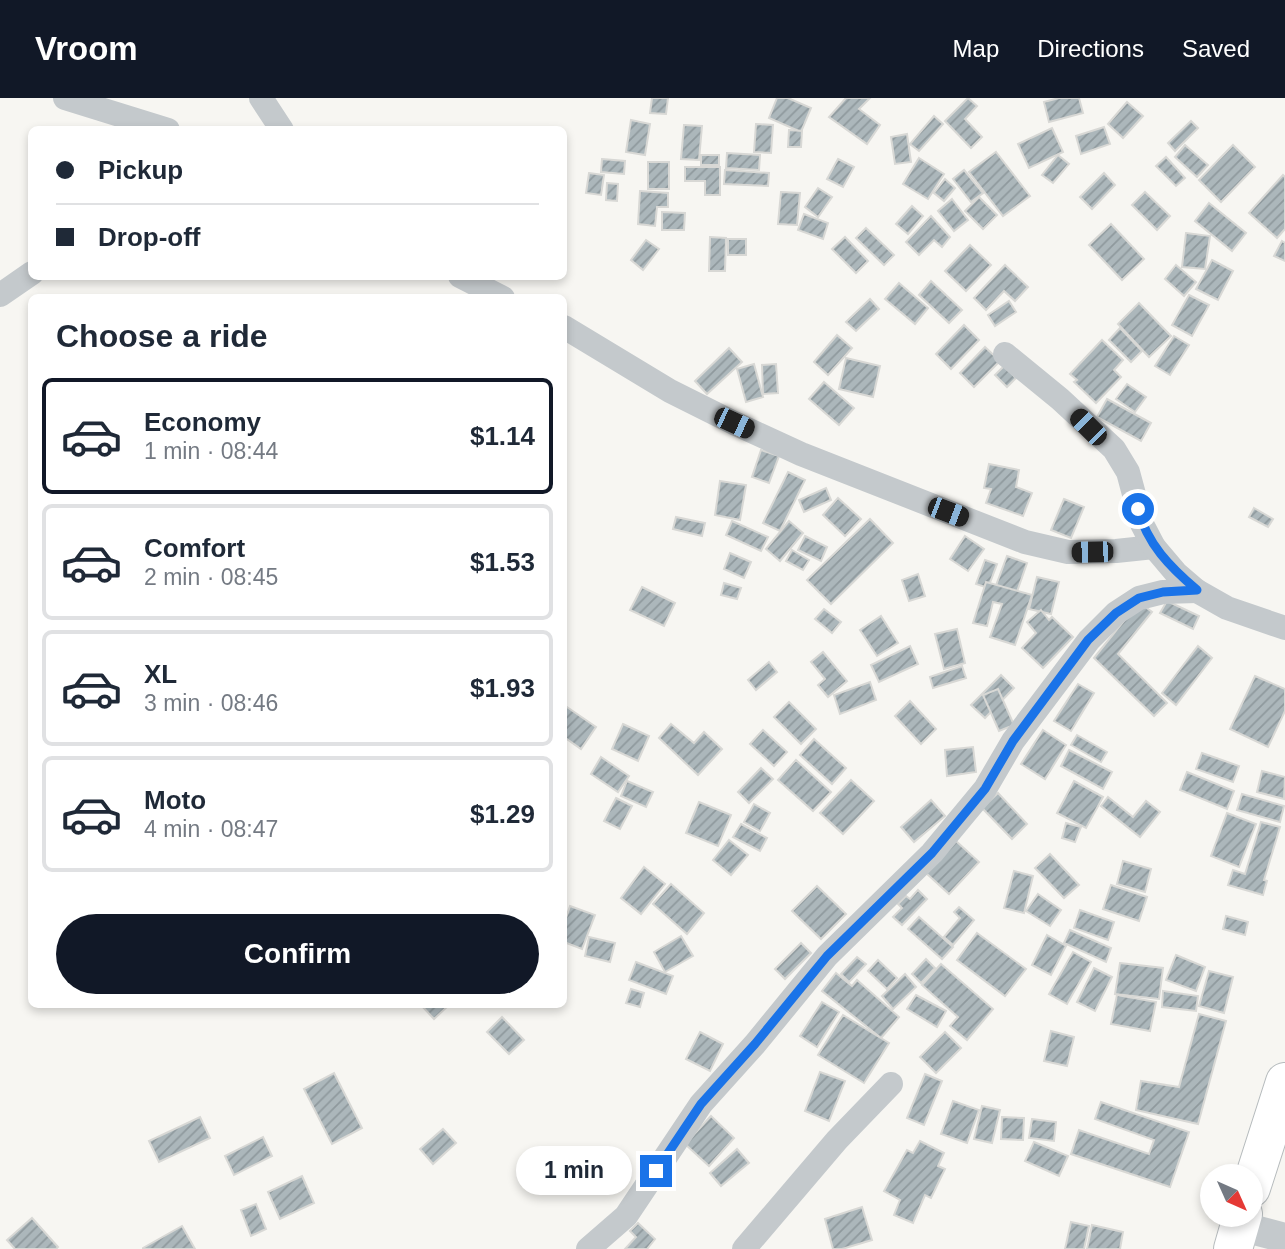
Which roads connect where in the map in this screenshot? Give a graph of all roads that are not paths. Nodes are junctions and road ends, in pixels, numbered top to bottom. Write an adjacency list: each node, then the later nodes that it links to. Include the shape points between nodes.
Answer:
1 (65, 98): 3 (street)
2 (261, 98): 4 (street)
3 (155, 126)
4 (279, 126)
5 (28, 276): 8 (street)
6 (468, 280): 7 (street)
7 (495, 294)
8 (0, 295)
9 (567, 329): 11 (street, via 670,391 745,428 1025,542 1068,552)
10 (1005, 354): 11 (street, via 1114,449 1128,472 1142,524)
11 (1154, 547): 12 (street)
12 (1197, 590): 13 (street, via 1227,608); 17 (street, via 1139,598 1088,640 1013,741 976,800 932,853 827,956 701,1104 625,1216)
13 (1285, 628)
14 (1285, 1082): 16 (highway)
15 (891, 1084): 18 (street)
16 (1259, 1164)
17 (588, 1249)
18 (744, 1249)

